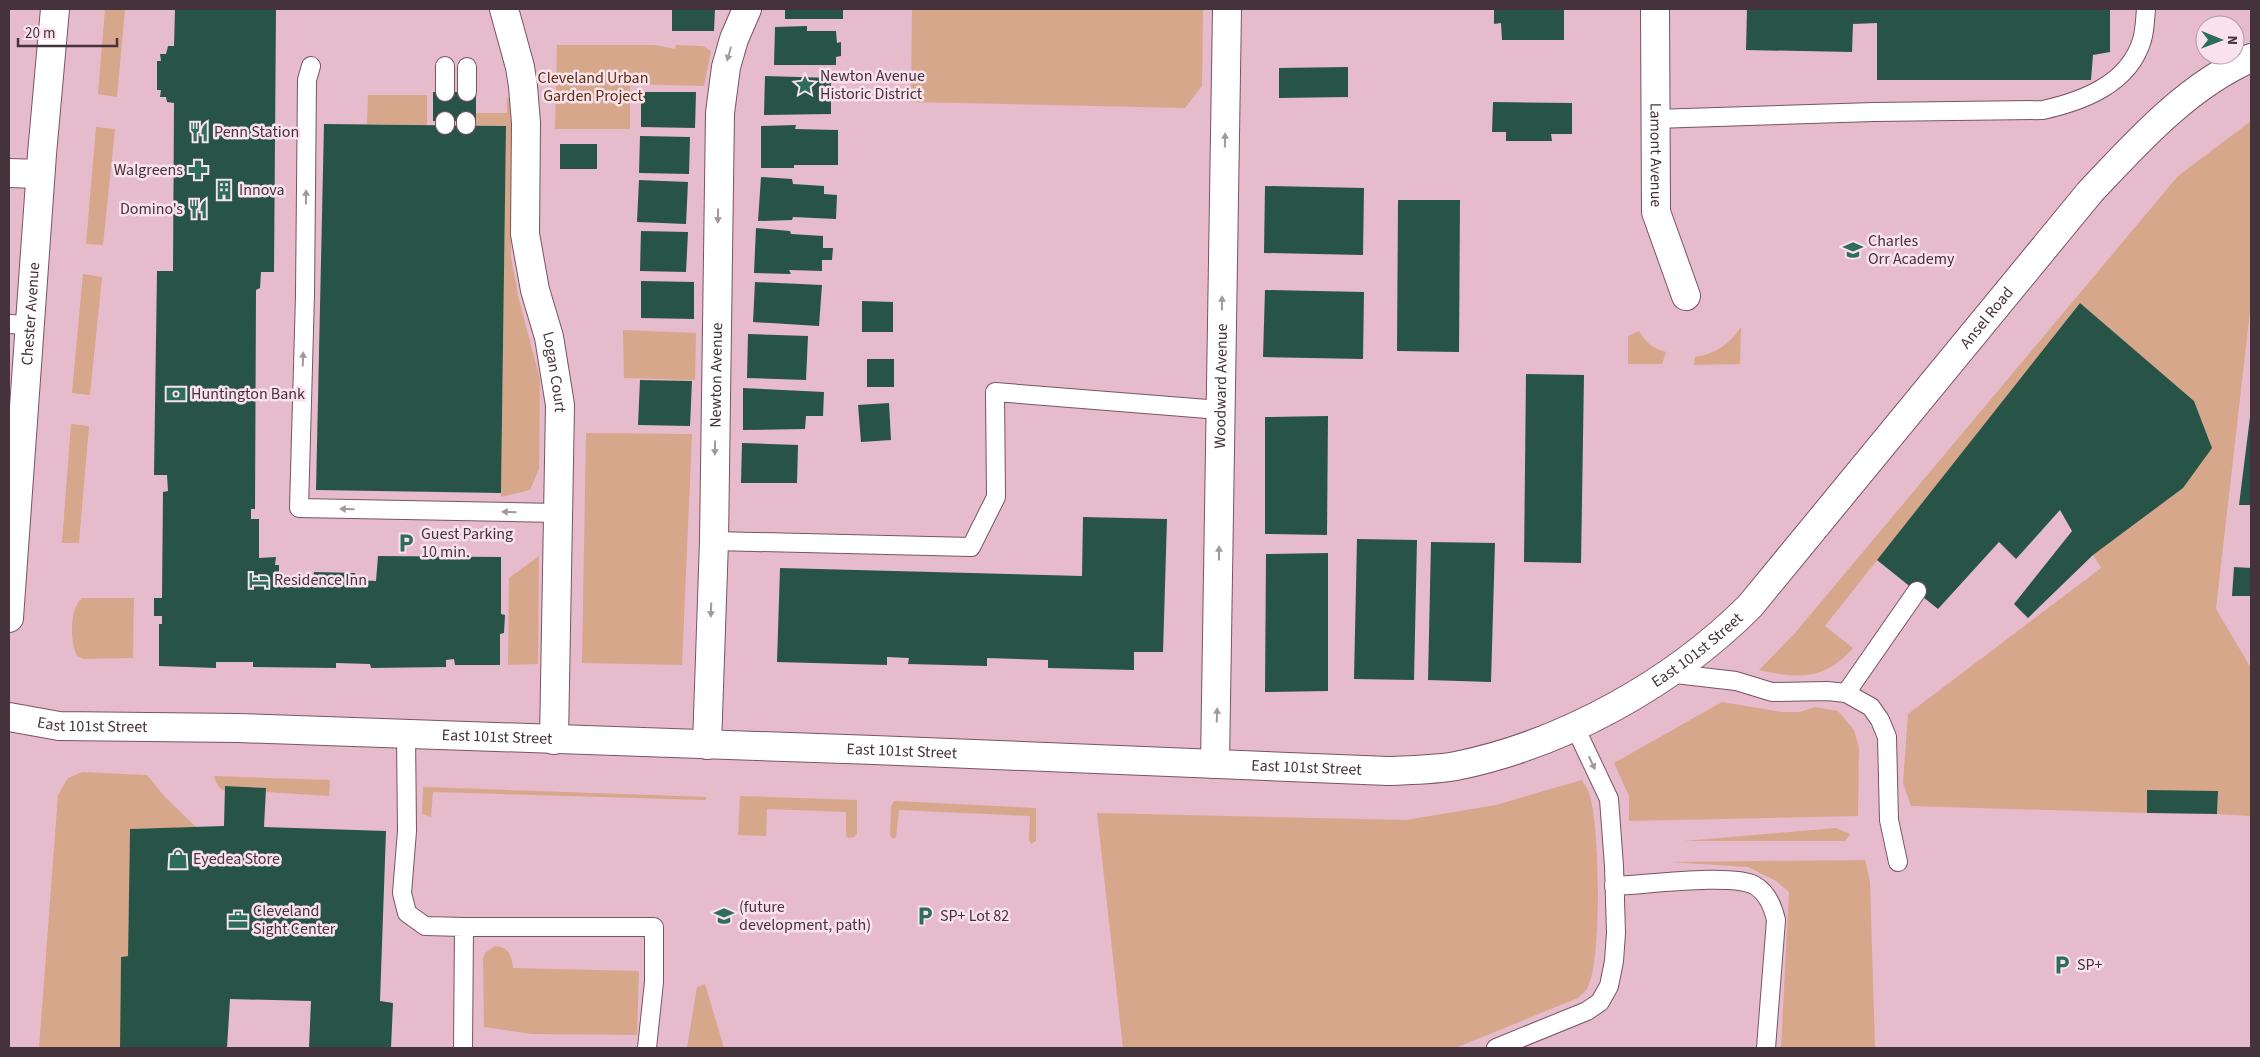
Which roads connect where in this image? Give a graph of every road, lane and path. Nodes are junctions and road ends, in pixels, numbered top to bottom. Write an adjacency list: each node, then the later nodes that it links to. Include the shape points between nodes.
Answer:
1 (55, 9): 15 (street, Chester Avenue)
2 (504, 9): 19 (street, Logan Court, via 523,86 528,252 549,337 560,405)
3 (747, 9): 20 (street, Newton Avenue, one-way to 20, via 726,67 720,113)
4 (1227, 9): 18 (street, Woodward Avenue, one-way to 4)
5 (1656, 9): 13 (street, Lamont Avenue)
6 (2146, 9): 13 (lane, via 2142,40 2125,73 2096,92 2043,110)
7 (2251, 58): 22 (street, Ansel Road, via 2204,85 2141,137 2090,192)
8 (312, 66): 19 (lane, one-way to 8, via 299,508 307,80)
9 (445, 66): 11 (lane)
10 (467, 67): 12 (lane)
11 (444, 92)
12 (467, 92)
13 (1654, 119): 16 (street, Lamont Avenue, via 1656,212)
14 (9, 174): 15 (street)
15 (40, 174): 17 (street, Chester Avenue)
16 (1686, 296)
17 (19, 325): 23 (street, Chester Avenue)
18 (1220, 410): 20 (lane, via 995,392 996,497 971,547); 31 (street, Woodward Avenue, one-way to 18)
19 (558, 513): 29 (street, Logan Court)
20 (714, 540): 30 (street, Newton Avenue, one-way to 30)
21 (1917, 592): 25 (lane)
22 (1750, 606): 24 (street, East 101st Street, via 1701,650)
23 (9, 618)
24 (1667, 673): 25 (lane, via 1736,681 1772,692); 27 (street, East 101st Street, via 1599,716)
25 (1846, 694): 32 (lane, via 1871,707 1887,737 1889,820)
26 (9, 717): 28 (street, East 101st Street, via 59,726)
27 (1575, 727): 31 (street, East 101st Street, via 1501,754 1433,769 1388,771); 33 (lane, one-way to 33, via 1609,799)
28 (406, 734): 29 (street, East 101st Street); 34 (lane, via 402,893 407,912 424,926)
29 (554, 740): 30 (street, East 101st Street)
30 (707, 745): 31 (street, East 101st Street)
31 (1215, 764)
32 (1898, 862)
33 (1614, 886): 37 (lane, via 1614,961 1609,986 1600,1002 1587,1011); 38 (lane, via 1733,881 1754,885 1765,894 1776,920)
34 (464, 927): 35 (lane); 36 (lane, via 654,927 654,982)
35 (463, 1048)
36 (647, 1048)
37 (1496, 1048)
38 (1766, 1048)

